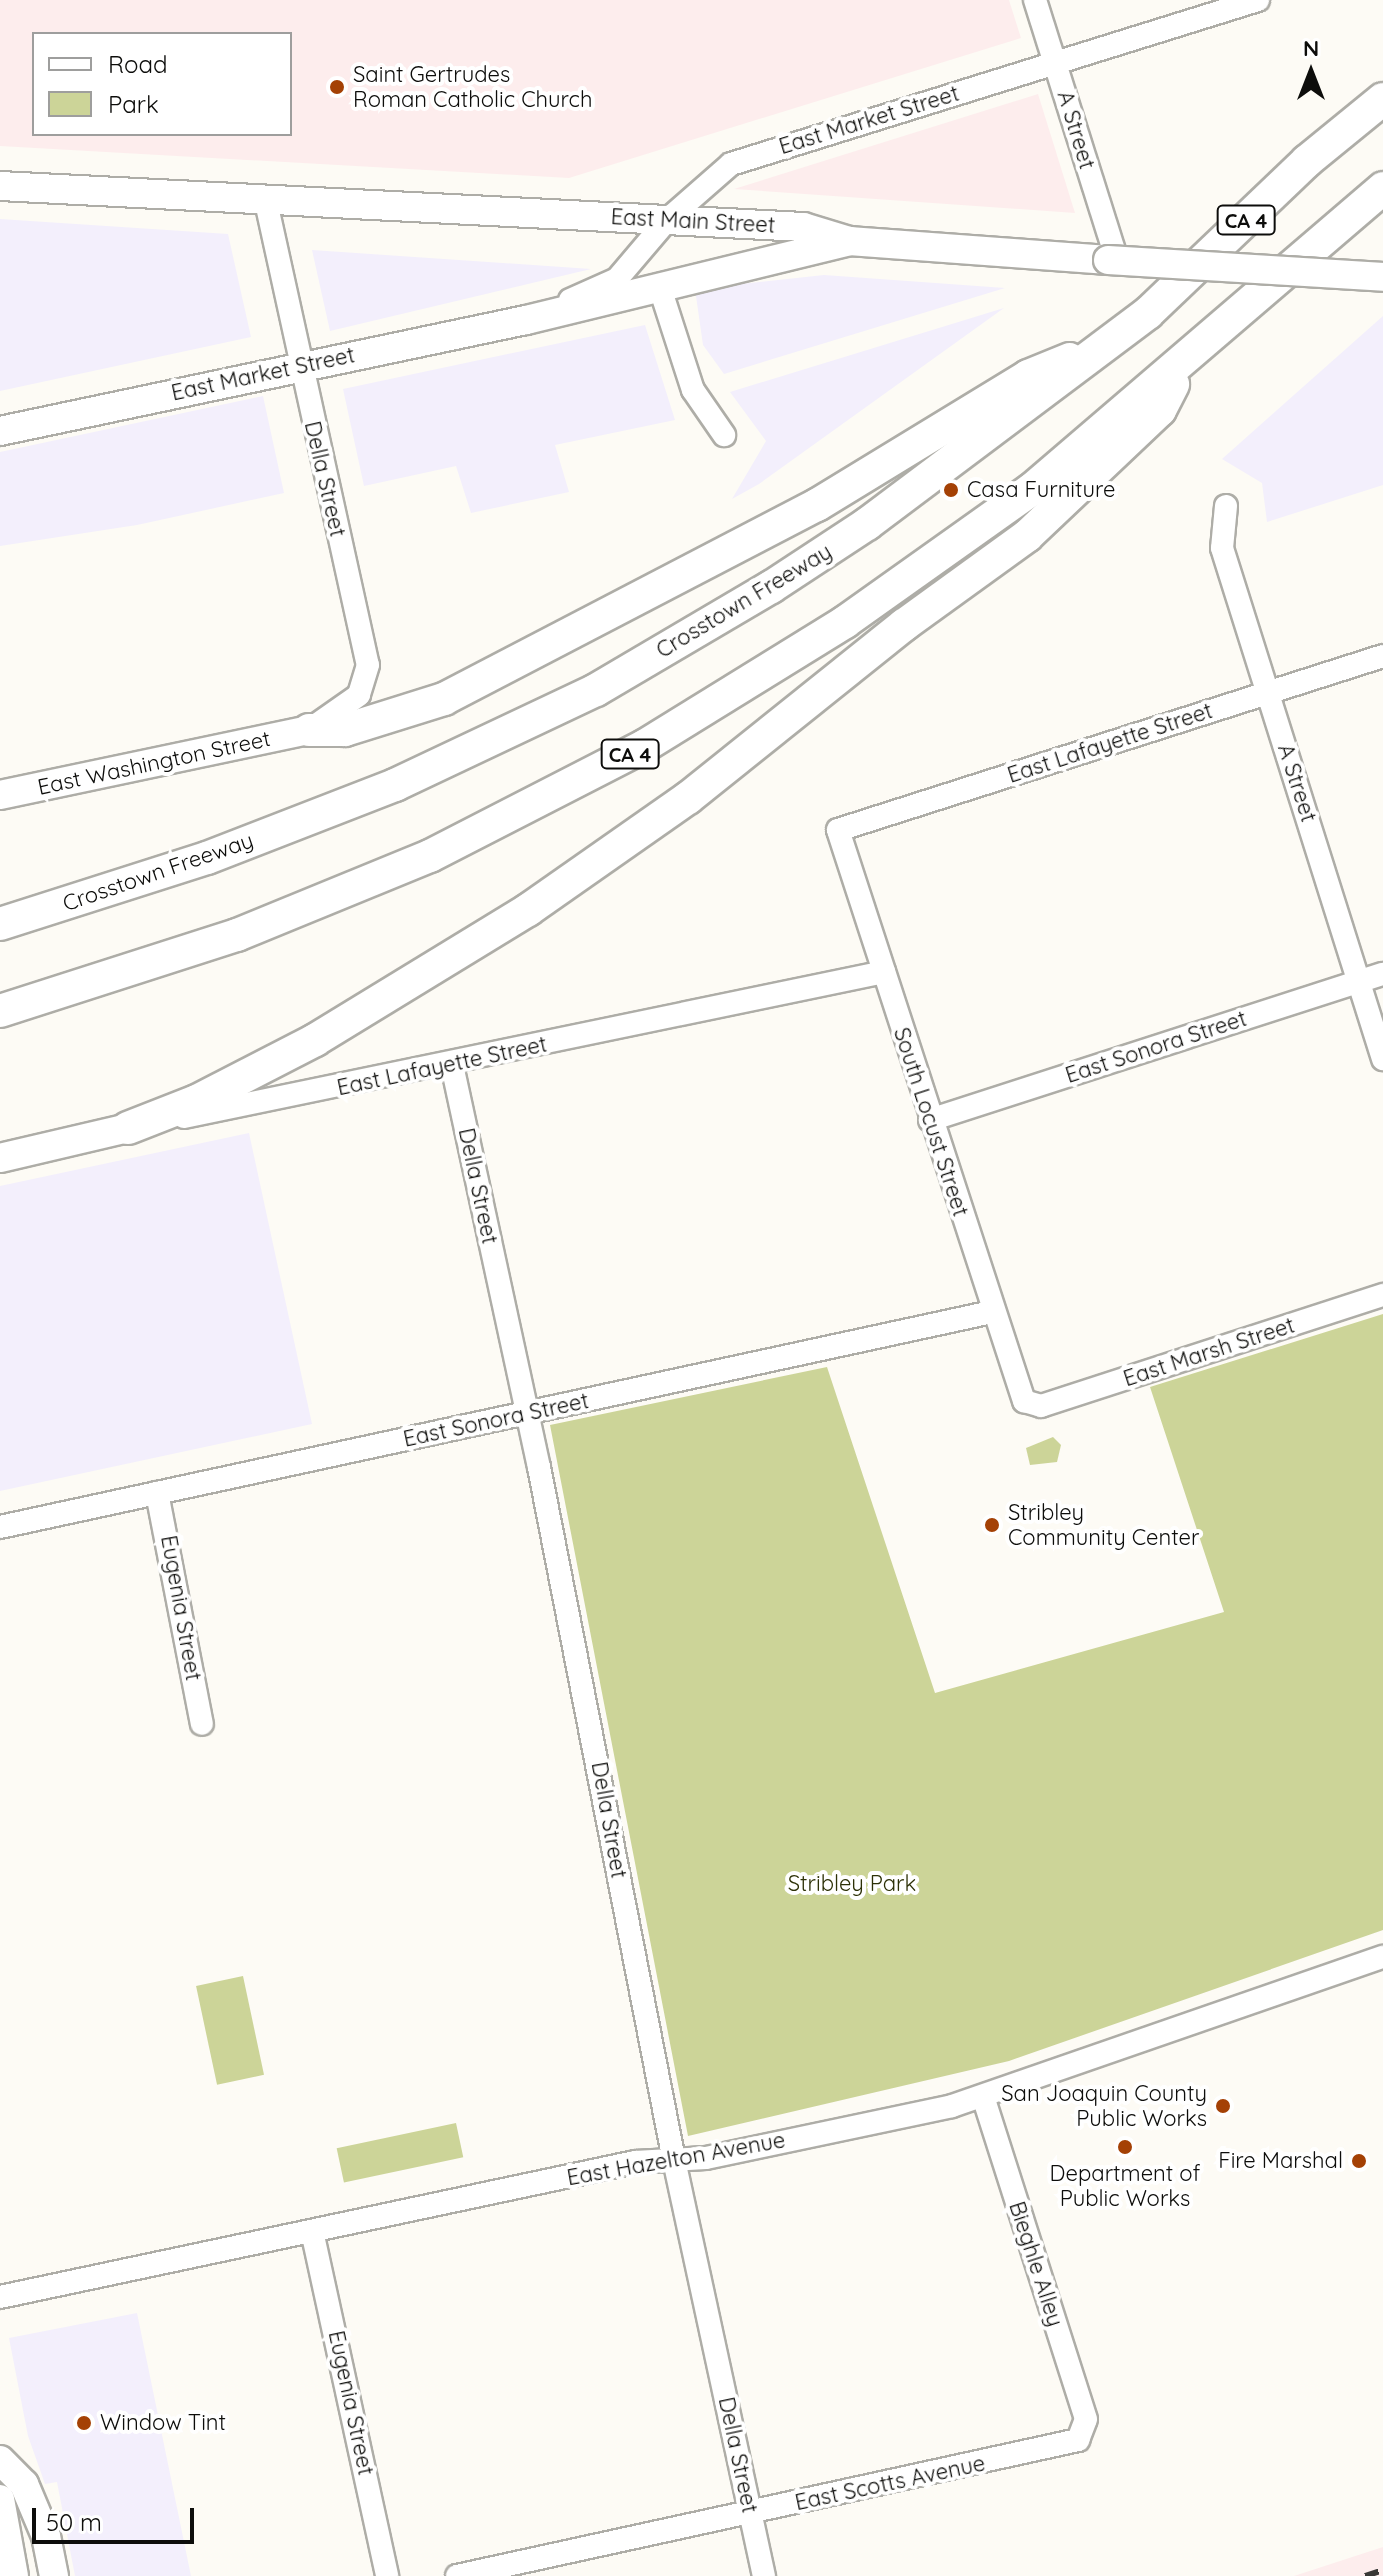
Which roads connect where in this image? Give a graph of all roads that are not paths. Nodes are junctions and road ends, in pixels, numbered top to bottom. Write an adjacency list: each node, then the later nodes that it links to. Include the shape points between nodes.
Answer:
1 (1035, 0): 3 (street, A Street)
2 (1258, 0): 3 (street, East Market Street)
3 (1056, 64): 8 (street, East Market Street, via 731,164); 10 (street, A Street)
4 (1383, 99): 14 (highway, Crosstown Freeway / CA 4, via 1307,161)
5 (0, 186): 7 (main road, East Main Street)
6 (1383, 188): 15 (highway, CA 4)
7 (266, 202): 8 (main road, East Main Street); 16 (street, Della Street)
8 (667, 220): 9 (main road, East Main Street, via 803,227); 13 (street, East Market Street, via 617,279)
9 (849, 241): 10 (main road, East Main Street); 12 (main road, East Market Street)
10 (1113, 258): 11 (main road, East Main Street, bridge)
11 (1383, 277)
12 (660, 288): 13 (main road, East Market Street); 18 (street, via 693,390)
13 (526, 320): 16 (main road, East Market Street)
14 (1110, 343): 22 (highway, via 1028,376 817,505 444,699 345,730); 25 (highway, Crosstown Freeway / CA 4, via 867,524 596,690 366,797 207,858)
15 (1185, 361): 29 (highway, CA 4, via 1031,490 947,552 646,745 430,856 237,935); 33 (highway, via 1160,410 1027,536 904,625 688,798 528,910 315,1040 197,1101)
16 (298, 365): 17 (main road, East Market Street); 22 (street, Della Street, via 368,665 359,695)
17 (0, 431)
18 (724, 435)
19 (1226, 506): 21 (street, A Street, via 1222,548)
20 (1383, 656): 21 (street, East Lafayette Street)
21 (1268, 693): 24 (street, East Lafayette Street); 28 (street, A Street)
22 (309, 730): 23 (main road, East Washington Street)
23 (1, 787)
24 (838, 830): 26 (street, South Locust Street)
25 (0, 924)
26 (884, 972): 31 (street, East Lafayette Street); 32 (street, South Locust Street)
27 (1383, 974): 28 (street, East Sonora Street)
28 (1358, 982): 30 (street, A Street); 32 (street, East Sonora Street)
29 (0, 1011)
30 (1383, 1059)
31 (452, 1065): 33 (street, East Lafayette Street); 38 (street, Della Street)
32 (930, 1120): 36 (street, South Locust Street)
33 (128, 1128): 34 (main road, East Lafayette Street)
34 (0, 1158)
35 (1383, 1295): 37 (street, East Marsh Street)
36 (992, 1312): 37 (street, South Locust Street, via 1018,1392); 38 (street, East Sonora Street)
37 (1035, 1406)
38 (527, 1414): 39 (street, East Sonora Street); 44 (street, Della Street)
39 (157, 1493): 40 (street, East Sonora Street); 41 (street, Eugenia Street)
40 (0, 1527)
41 (202, 1724)
42 (1383, 1957): 43 (street, East Hazelton Avenue)
43 (983, 2097): 44 (street, East Hazelton Avenue, via 706,2158); 47 (street, Bieghle Alley, via 1086,2419)
44 (674, 2160): 45 (street, East Hazelton Avenue, via 635,2162); 50 (street, Della Street)
45 (312, 2231): 46 (street, East Hazelton Avenue); 53 (street, Eugenia Street)
46 (0, 2297)
47 (1084, 2432): 50 (street, East Scotts Avenue, via 1072,2443)
48 (0, 2460): 52 (main road, via 24,2484 46,2536)
49 (0, 2499): 51 (main road)
50 (751, 2513): 54 (street, East Scotts Avenue); 55 (street, Della Street)
51 (14, 2576)
52 (54, 2576)
53 (387, 2576)
54 (457, 2576)
55 (764, 2576)

